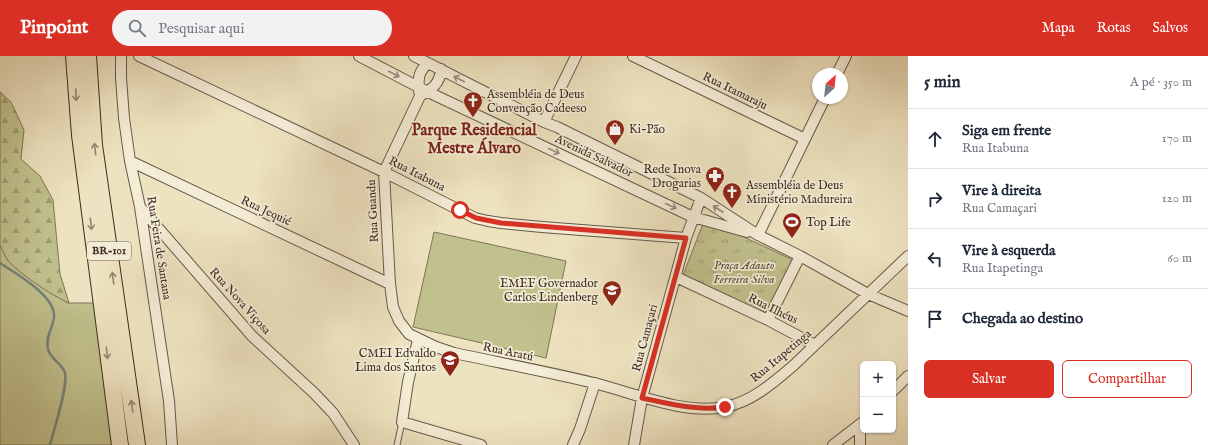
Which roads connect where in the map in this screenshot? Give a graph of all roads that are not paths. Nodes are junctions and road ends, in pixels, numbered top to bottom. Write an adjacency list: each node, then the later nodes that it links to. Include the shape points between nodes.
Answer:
1 (74, 56): 41 (main road, BR-101, one-way to 41, via 80,135)
2 (88, 56): 42 (main road, BR-101, one-way to 2, via 94,145)
3 (122, 56): 17 (street, Rua Feira de Santana, via 122,94)
4 (139, 56): 18 (street, Rua Itabuna)
5 (359, 56): 13 (street, Avenida Salvador, one-way to 13)
6 (414, 56): 10 (street, Avenida Salvador)
7 (576, 56): 15 (street)
8 (633, 56): 16 (street, Rua Itamaraju)
9 (846, 56): 11 (street)
10 (428, 63): 12 (street, Avenida Salvador); 13 (street, Rua Guandu, via 418,76)
11 (840, 68)
12 (441, 70): 13 (street, Rua Guandu, via 437,84); 15 (street, Avenida Salvador, one-way to 12)
13 (422, 92): 18 (street, Rua Guandu); 21 (street, Avenida Salvador, one-way to 21)
14 (822, 104): 16 (street)
15 (544, 122): 19 (street, Avenida Salvador)
16 (804, 139): 22 (street)
17 (130, 161): 20 (street, Rua Feira de Santana); 27 (street, Rua Jequié)
18 (384, 172): 23 (street, Rua Itabuna, via 488,221); 27 (street, Rua Guandu)
19 (701, 198): 21 (street); 22 (street, Avenida Salvador, one-way to 19)
20 (140, 207): 43 (street, Rua Feira de Santana, via 169,401); 44 (street, Rua Nova Viçosa, via 252,336 319,398)
21 (693, 217): 22 (street, Avenida Salvador); 23 (street)
22 (758, 235): 24 (street, Avenida Salvador)
23 (686, 238): 26 (street, Rua Camaçari)
24 (800, 256): 28 (street, Avenida Salvador); 30 (street)
25 (908, 256): 28 (street, Rua Itapetinga)
26 (676, 277): 30 (street, Rua Ilhéus); 36 (street, Rua Camaçari)
27 (390, 284): 31 (street, Rua Aratú, via 393,307 399,321 408,334)
28 (868, 294): 29 (street, Avenida Salvador); 32 (street, Rua Itapetinga)
29 (908, 311)
30 (768, 320): 32 (street, Rua Ilhéus)
31 (418, 340): 34 (street, Rua Aratú, via 454,353); 37 (street)
32 (815, 345): 36 (street, Rua Itapetinga, via 774,382 751,398 736,404 712,409 695,408)
33 (908, 376): 35 (street)
34 (595, 384): 36 (street, Rua Itapetinga); 47 (street)
35 (896, 388)
36 (642, 398): 48 (street, Rua Camaçari)
37 (402, 422): 40 (street); 45 (lane)
38 (860, 425): 49 (street)
39 (861, 433): 50 (street)
40 (471, 444): 46 (street)
41 (120, 445)
42 (137, 445)
43 (172, 445)
44 (354, 445)
45 (397, 445)
46 (481, 445)
47 (573, 445)
48 (634, 445)
49 (833, 445)
50 (860, 445)

